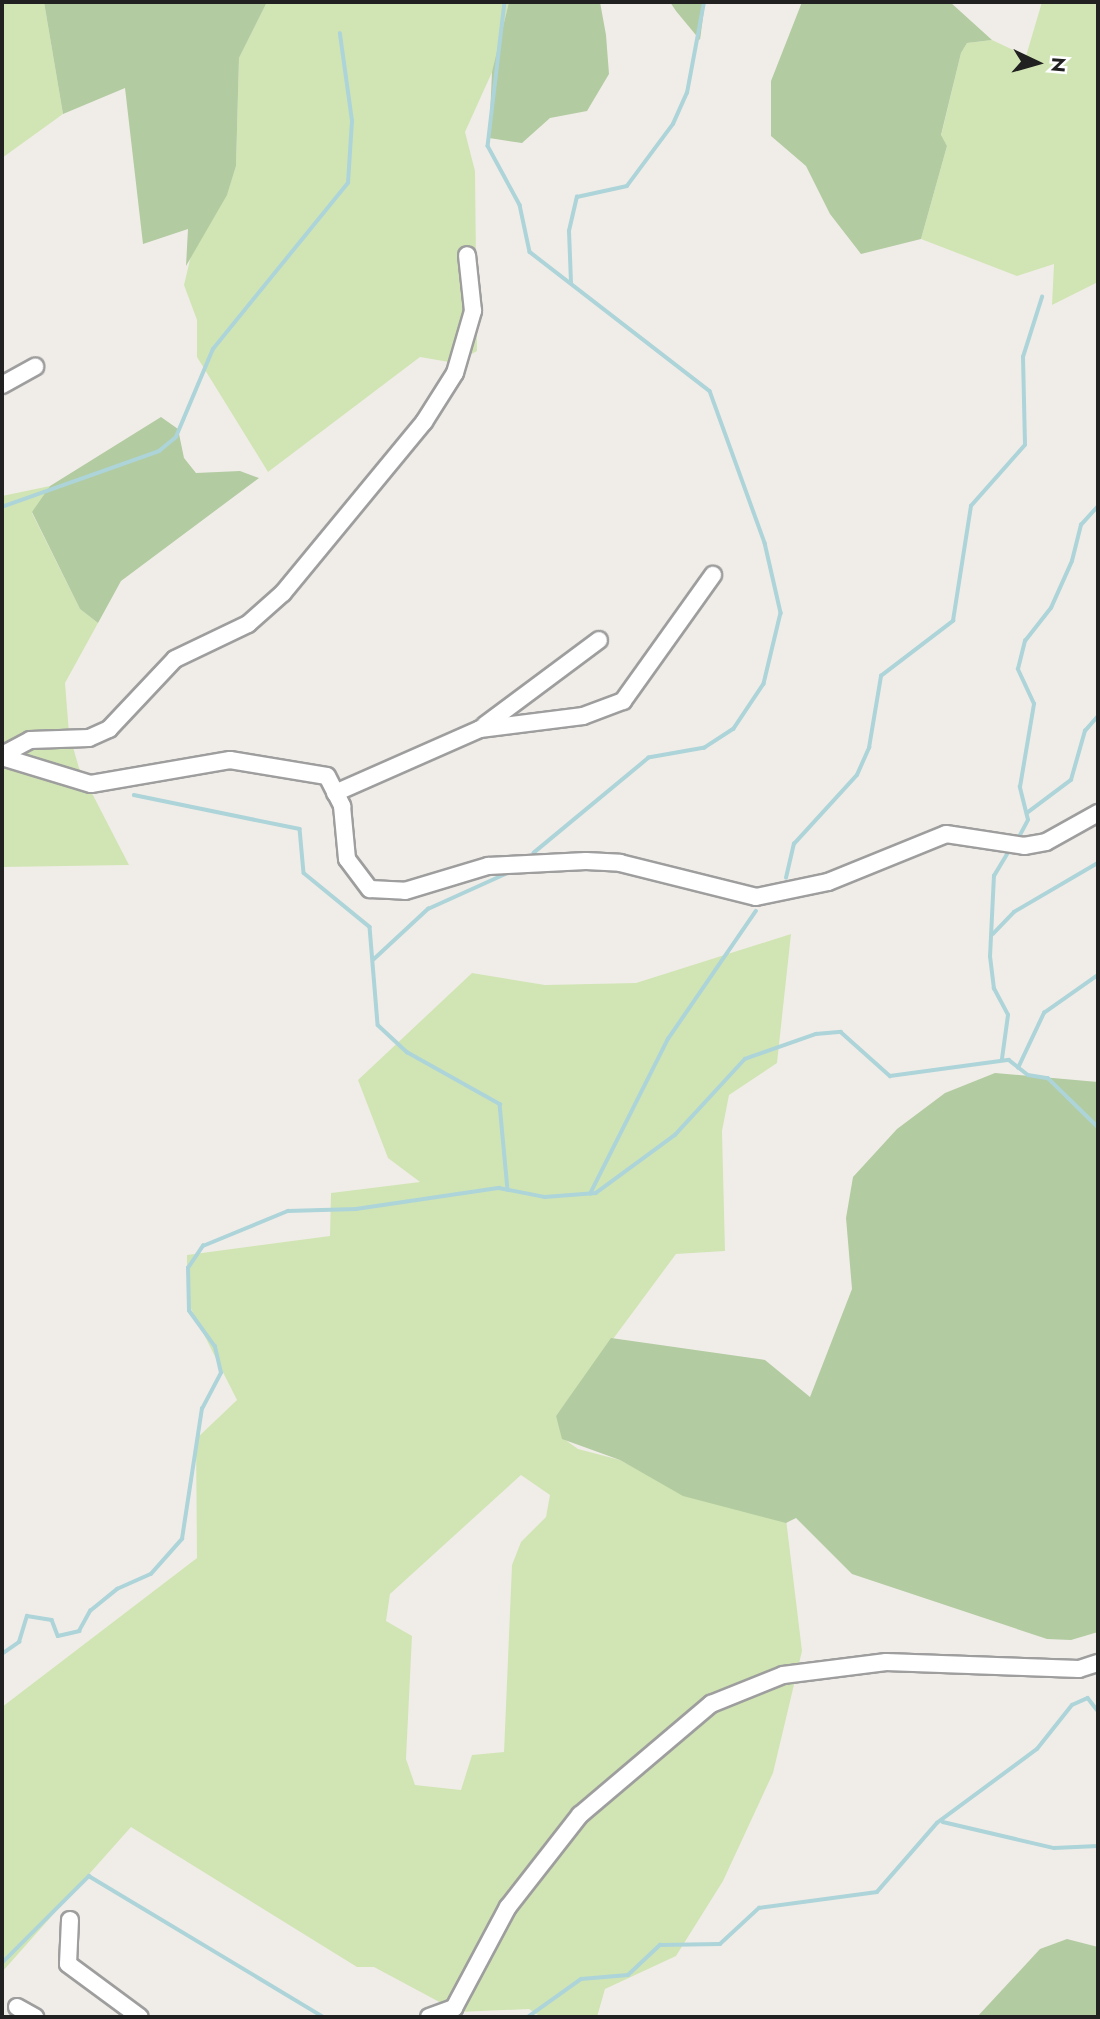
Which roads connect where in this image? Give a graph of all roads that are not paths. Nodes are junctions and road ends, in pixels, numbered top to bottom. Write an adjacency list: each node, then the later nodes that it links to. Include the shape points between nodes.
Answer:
1 (467, 255): 7 (street, via 472,325 455,373 424,422 277,599 241,628 168,664 109,729 89,738 30,740)
2 (35, 367): 3 (street)
3 (2, 385)
4 (713, 575): 6 (street, via 623,701 583,716)
5 (599, 640): 6 (street)
6 (480, 729): 8 (street)
7 (2, 756): 8 (street, via 90,784 188,763 242,761 327,776)
8 (335, 793): 9 (street, via 347,859 357,878 370,890 405,891 488,866 586,861 620,863 756,897 828,882 946,834 1024,846 1046,842)
9 (1098, 813)
10 (1098, 1663): 15 (street, via 1079,1669 886,1662 776,1677 711,1704 580,1815 508,1907 454,2008)
11 (70, 1920): 14 (street, via 68,1964)
12 (17, 2007): 13 (street)
13 (35, 2017)
14 (140, 2017)
15 (429, 2017)

